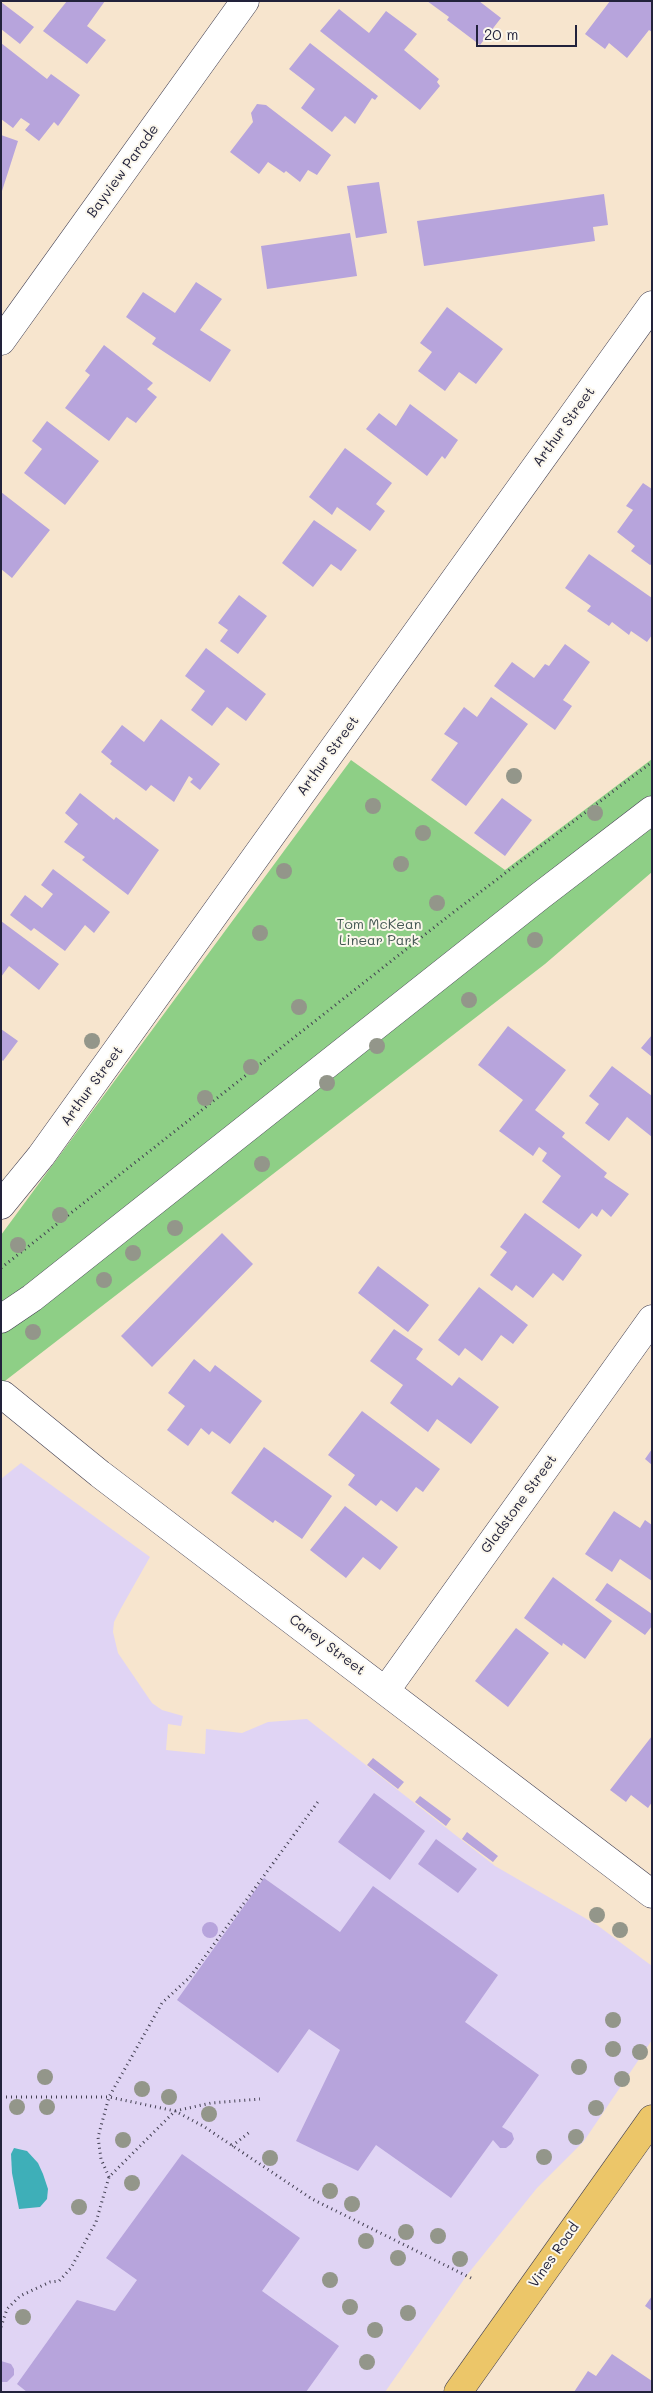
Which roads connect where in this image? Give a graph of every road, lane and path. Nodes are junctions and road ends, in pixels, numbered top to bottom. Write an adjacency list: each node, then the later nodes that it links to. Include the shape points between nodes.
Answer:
1 (245, 1): 3 (street, Bayview Parade)
2 (652, 305): 6 (street, Arthur Street, via 41,1156)
3 (1, 341)
4 (652, 762): 7 (path, via 446,918)
5 (652, 810): 8 (street, via 32,1298)
6 (1, 1205)
7 (1, 1268)
8 (1, 1319)
9 (652, 1319): 11 (street, Gladstone Street)
10 (2, 1395): 11 (street, Carey Street, via 100,1474)
11 (386, 1690): 13 (street, Carey Street)
12 (320, 1800): 15 (path, via 190,1977 162,2003)
13 (652, 1894)
14 (1, 2097): 15 (path)
15 (109, 2097): 17 (path); 21 (path, via 98,2137 101,2159)
16 (260, 2099): 17 (path, via 211,2103)
17 (175, 2111): 20 (path); 21 (path)
18 (652, 2119): 24 (main road, Vines Road)
19 (251, 2131): 20 (path)
20 (232, 2146): 22 (path, via 312,2200)
21 (109, 2177): 23 (path, via 96,2222 71,2268 59,2281 20,2296 7,2309)
22 (473, 2280)
23 (1, 2327)
24 (458, 2392)

